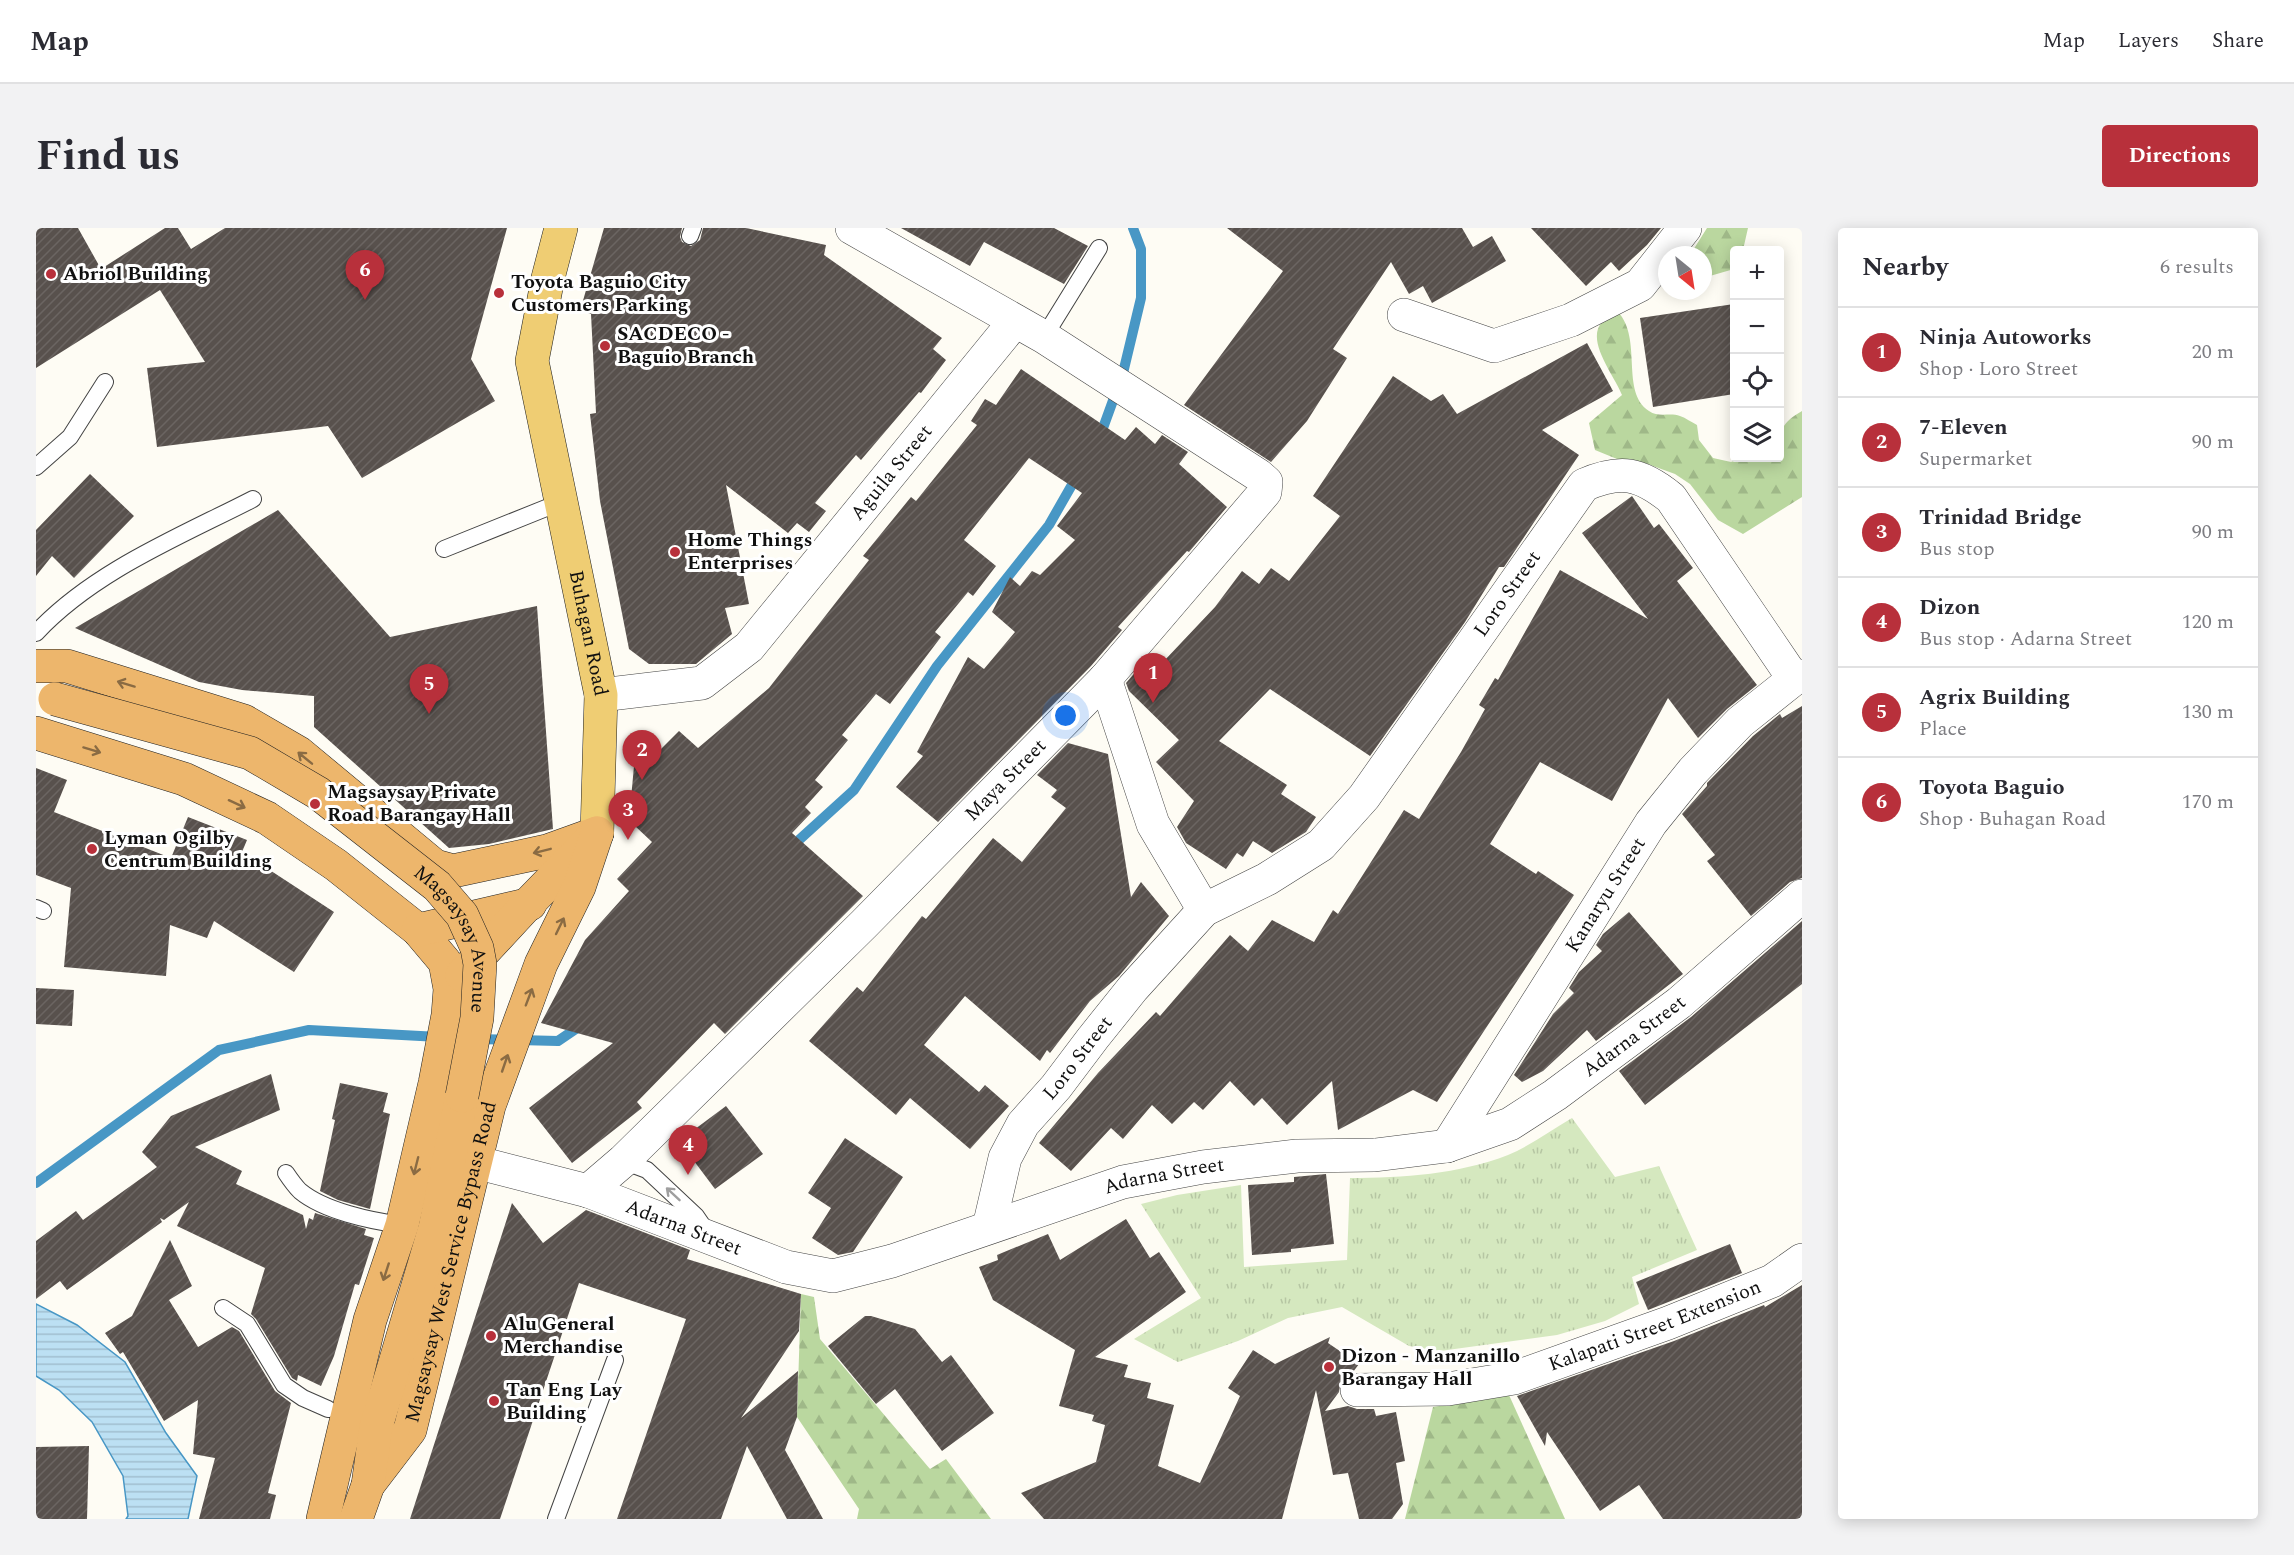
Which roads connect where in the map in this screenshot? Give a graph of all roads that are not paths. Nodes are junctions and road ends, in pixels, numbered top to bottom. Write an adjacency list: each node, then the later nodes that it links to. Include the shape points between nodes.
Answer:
1 (561, 228): 11 (main road, Buhagan Road, via 532,361)
2 (852, 228): 6 (street)
3 (1685, 228): 5 (street, via 1640,285 1571,320 1494,346)
4 (1098, 248): 7 (lane)
5 (1404, 315)
6 (1015, 321): 7 (street, Maya Street); 17 (street, Aguila Street, via 749,647 702,683)
7 (1044, 337): 16 (street, Maya Street, via 1266,482 1265,492)
8 (105, 382): 9 (lane, via 70,436)
9 (36, 467)
10 (253, 499): 13 (lane, via 128,563 52,616)
11 (561, 502): 12 (lane); 17 (main road, Buhagan Road)
12 (444, 549)
13 (36, 633)
14 (36, 666): 20 (highway, Magsaysay Avenue, one-way to 14, via 547,850 453,871 435,867 299,753 244,721 67,666)
15 (1798, 678): 24 (street, Loro Street, via 1671,498 1650,482 1624,475 1603,477 1584,486 1364,797 1321,845 1267,879); 30 (street, Kanaryu Street, via 1740,722 1651,823)
16 (1105, 679): 24 (street, via 1152,824); 31 (street, Maya Street)
17 (601, 695): 20 (main road, Buhagan Road)
18 (45, 696): 44 (highway, Magsaysay Avenue, bridge, via 250,753 318,794 437,886 453,902 470,930 480,964 477,1018 435,1227)
19 (36, 733): 25 (highway, Magsaysay Avenue, one-way to 25, via 184,779 267,818 336,865)
20 (597, 833): 21 (highway, Buhagan Road); 23 (highway)
21 (579, 887): 23 (highway); 27 (highway, Buhagan Road, one-way to 21, via 541,964)
22 (1802, 896): 30 (street, Adarna Street, via 1679,1003 1555,1095 1510,1124)
23 (525, 906): 25 (highway); 26 (highway)
24 (1204, 910): 36 (street, Loro Street, via 1133,988 1023,1124 1005,1158)
25 (418, 930): 26 (highway, Magsaysay Avenue, via 445,962)
26 (449, 1002): 28 (highway, Magsaysay Avenue)
27 (516, 1030): 29 (highway, Magsaysay West Service Bypass Road, one-way to 27)
28 (433, 1096): 29 (highway, via 470,1087); 35 (highway, Magsaysay Avenue, one-way to 35)
29 (491, 1101): 32 (highway, Magsaysay West Service Bypass Road)
30 (1447, 1146): 36 (street, Adarna Street, via 1203,1167 1123,1182)
31 (623, 1161): 34 (street, Maya Street); 37 (lane, one-way to 31, via 696,1216 647,1170)
32 (475, 1162): 34 (street, Adarna Street); 46 (highway, Magsaysay West Service Bypass Road, via 410,1430)
33 (286, 1173): 35 (lane, via 299,1190 319,1204)
34 (588, 1191): 37 (street, Adarna Street)
35 (402, 1225): 40 (highway, Magsaysay Avenue, one-way to 40)
36 (989, 1227): 37 (street, Adarna Street, via 892,1261 833,1276 786,1267)
37 (711, 1238)
38 (1802, 1260): 42 (street, Kalapati Street Extension, via 1772,1281 1514,1378 1448,1389)
39 (223, 1308): 43 (lane, via 247,1324 284,1385)
40 (370, 1320): 43 (highway); 45 (highway, Magsaysay Avenue)
41 (615, 1360): 50 (lane)
42 (1357, 1390)
43 (328, 1409): 48 (highway, via 310,1492)
44 (381, 1412): 45 (highway); 46 (highway, Magsaysay Avenue)
45 (337, 1464): 49 (highway, Magsaysay Avenue)
46 (368, 1485): 47 (highway, Magsaysay Avenue)
47 (362, 1518)
48 (300, 1519)
49 (323, 1519)
50 (556, 1519)

